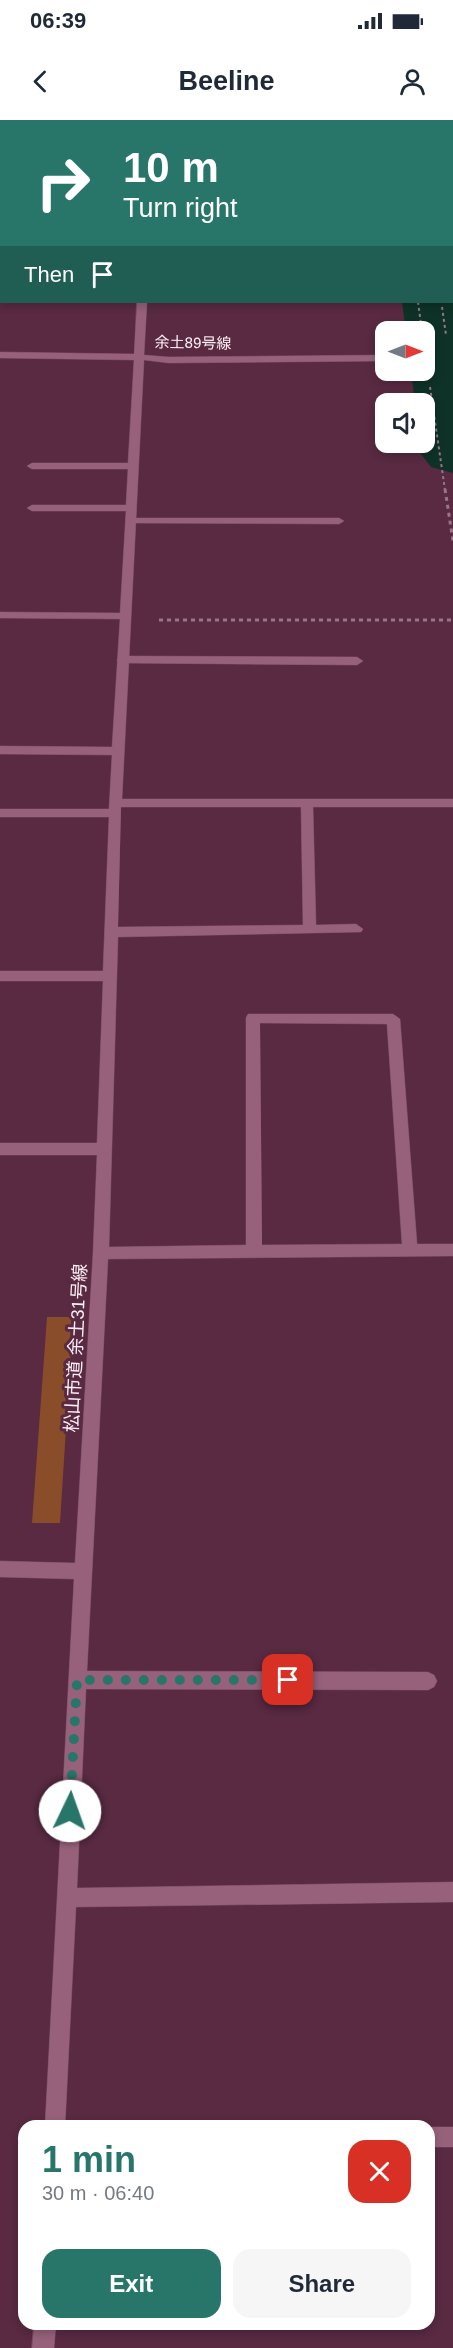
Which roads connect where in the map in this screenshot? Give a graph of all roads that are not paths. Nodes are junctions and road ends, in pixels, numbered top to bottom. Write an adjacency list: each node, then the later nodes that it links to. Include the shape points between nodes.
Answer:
1 (142, 303): 3 (street)
2 (0, 356): 3 (street, 余土89号線)
3 (139, 357): 4 (street, 余土89号線); 6 (street)
4 (375, 358)
5 (32, 466): 6 (street)
6 (133, 466): 8 (street)
7 (32, 508): 8 (street)
8 (131, 514): 9 (street); 11 (street)
9 (339, 521)
10 (0, 615): 11 (street)
11 (125, 617): 12 (street)
12 (123, 660): 13 (street); 15 (street)
13 (357, 661)
14 (0, 750): 15 (street)
15 (118, 751): 18 (street)
16 (453, 803): 17 (street)
17 (307, 804): 18 (street); 20 (street)
18 (115, 808): 19 (street); 22 (street)
19 (0, 813)
20 (310, 930): 21 (street); 22 (street)
21 (356, 930)
22 (111, 932): 24 (street)
23 (0, 976): 24 (street)
24 (110, 976): 26 (street)
25 (0, 1149): 26 (street)
26 (105, 1149): 30 (street)
27 (453, 1250): 28 (street, 松山市道 余土31号線)
28 (410, 1251): 29 (street, 松山市道 余土31号線); 29 (street, via 393,1019 253,1018)
29 (254, 1252): 30 (street, 松山市道 余土31号線)
30 (101, 1253): 32 (street, 松山市道 余土31号線)
31 (0, 1569): 32 (street)
32 (83, 1571): 33 (street, 松山市道 余土31号線)
33 (77, 1680): 34 (street); 36 (street, 松山市道 余土31号線)
34 (428, 1681)
35 (453, 1892): 36 (street)
36 (66, 1898): 37 (street, 松山市道 余土31号線)
37 (55, 2120)
38 (435, 2137): 39 (street)
39 (453, 2137)
40 (45, 2330): 41 (street)
41 (44, 2348)

